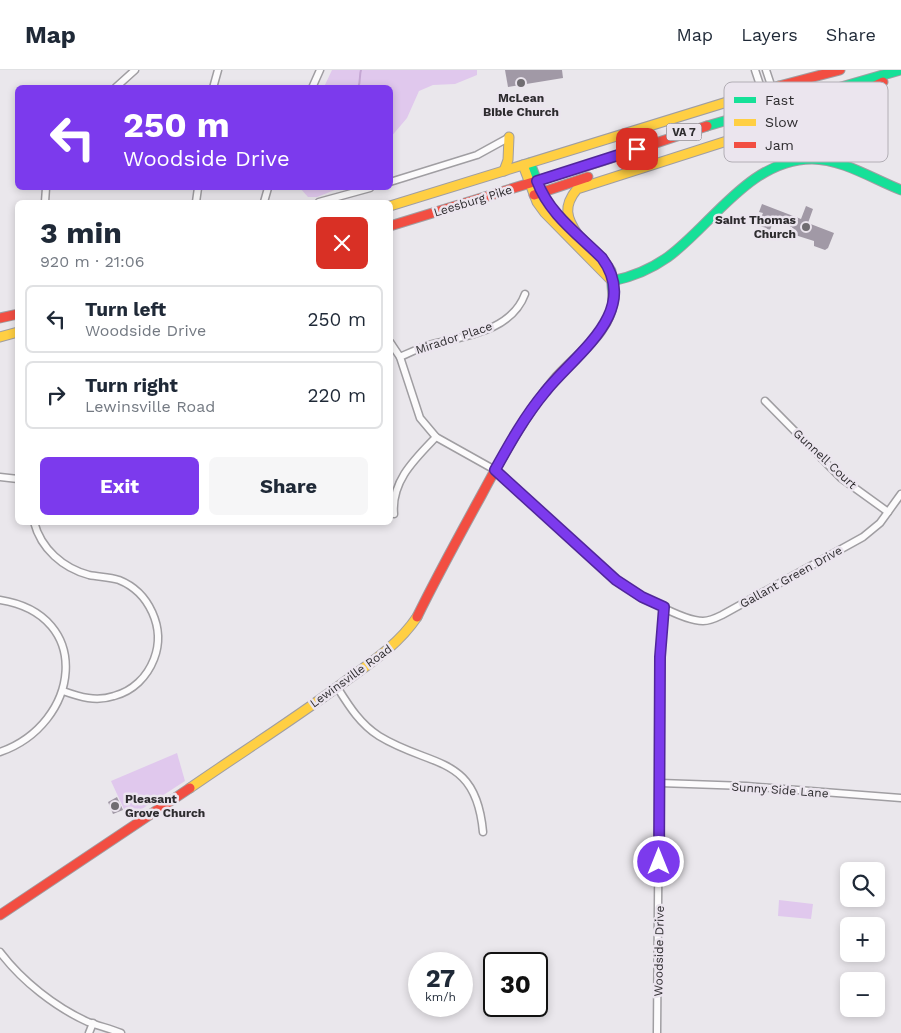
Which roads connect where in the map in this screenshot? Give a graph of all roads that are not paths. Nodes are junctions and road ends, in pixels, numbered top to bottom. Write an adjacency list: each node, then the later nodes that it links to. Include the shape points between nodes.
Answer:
1 (136, 70): 14 (street)
2 (218, 70): 15 (street)
3 (320, 70): 16 (street)
4 (755, 70): 9 (street)
5 (766, 70): 10 (street)
6 (840, 70): 11 (main road, Leesburg Pike)
7 (900, 70): 12 (main road, Leesburg Pike / VA 7)
8 (901, 74): 13 (main road)
9 (759, 82)
10 (770, 82)
11 (792, 82)
12 (859, 82)
13 (884, 82)
14 (118, 85)
15 (214, 85)
16 (313, 85)
17 (724, 102): 24 (main road, Leesburg Pike / VA 7)
18 (724, 121): 27 (main road, Leesburg Pike / VA 7)
19 (724, 134): 30 (main road)
20 (509, 137): 25 (main road); 26 (street, via 477,155)
21 (724, 141): 34 (main road, via 577,189 566,208 570,224)
22 (785, 162): 35 (main road, via 761,174 670,256 640,273)
23 (828, 162): 29 (main road)
24 (527, 164): 25 (main road, Leesburg Pike / VA 7); 27 (main road, Lewinsville Road)
25 (504, 171): 32 (main road, Leesburg Pike / VA 7)
26 (393, 181)
27 (533, 182): 30 (main road, Lewinsville Road); 33 (main road, Leesburg Pike / VA 7)
28 (363, 190): 31 (street)
29 (901, 190)
30 (537, 194): 34 (main road, Lewinsville Road); 35 (main road, Lewinsville Road, via 536,202)
31 (327, 200)
32 (393, 205)
33 (393, 225)
34 (578, 235): 35 (main road, Lewinsville Road, via 611,270)
35 (612, 281): 45 (main road, Lewinsville Road, via 613,304 605,326 544,393)
36 (525, 294): 42 (street, Mirador Place, via 512,315 491,327)
37 (15, 315): 38 (main road)
38 (0, 318)
39 (15, 333): 40 (main road)
40 (0, 337)
41 (393, 346): 42 (street)
42 (400, 357): 44 (street, via 416,408 426,427)
43 (765, 402): 49 (street, Gunnell Court, via 841,478)
44 (436, 437): 45 (street); 50 (street, via 400,479 394,497)
45 (495, 470): 53 (street, via 616,580); 54 (main road, Lewinsville Road, via 410,629)
46 (0, 477): 47 (street)
47 (15, 478)
48 (901, 494): 49 (street, Gallant Green Drive)
49 (888, 512): 53 (street, Gallant Green Drive, via 863,538 715,618 701,621)
50 (394, 514)
51 (36, 525): 55 (street, via 46,546 61,562 81,573 128,584 144,598 157,623 156,656 146,675 131,689 101,699)
52 (0, 600): 55 (street, via 30,609 54,630 65,659)
53 (664, 607): 57 (street, Woodside Drive, via 660,657)
54 (337, 687): 59 (street, via 352,711 370,729 458,773 476,798); 60 (main road, Lewinsville Road)
55 (63, 690): 56 (street, via 42,726 23,741)
56 (0, 752)
57 (660, 783): 58 (street, Sunny Side Lane); 65 (street, Woodside Drive)
58 (901, 798)
59 (483, 832)
60 (0, 915)
61 (0, 952): 62 (street, via 25,979 48,997 74,1015)
62 (93, 1023): 63 (street); 64 (street)
63 (89, 1033)
64 (122, 1033)
65 (658, 1033)

